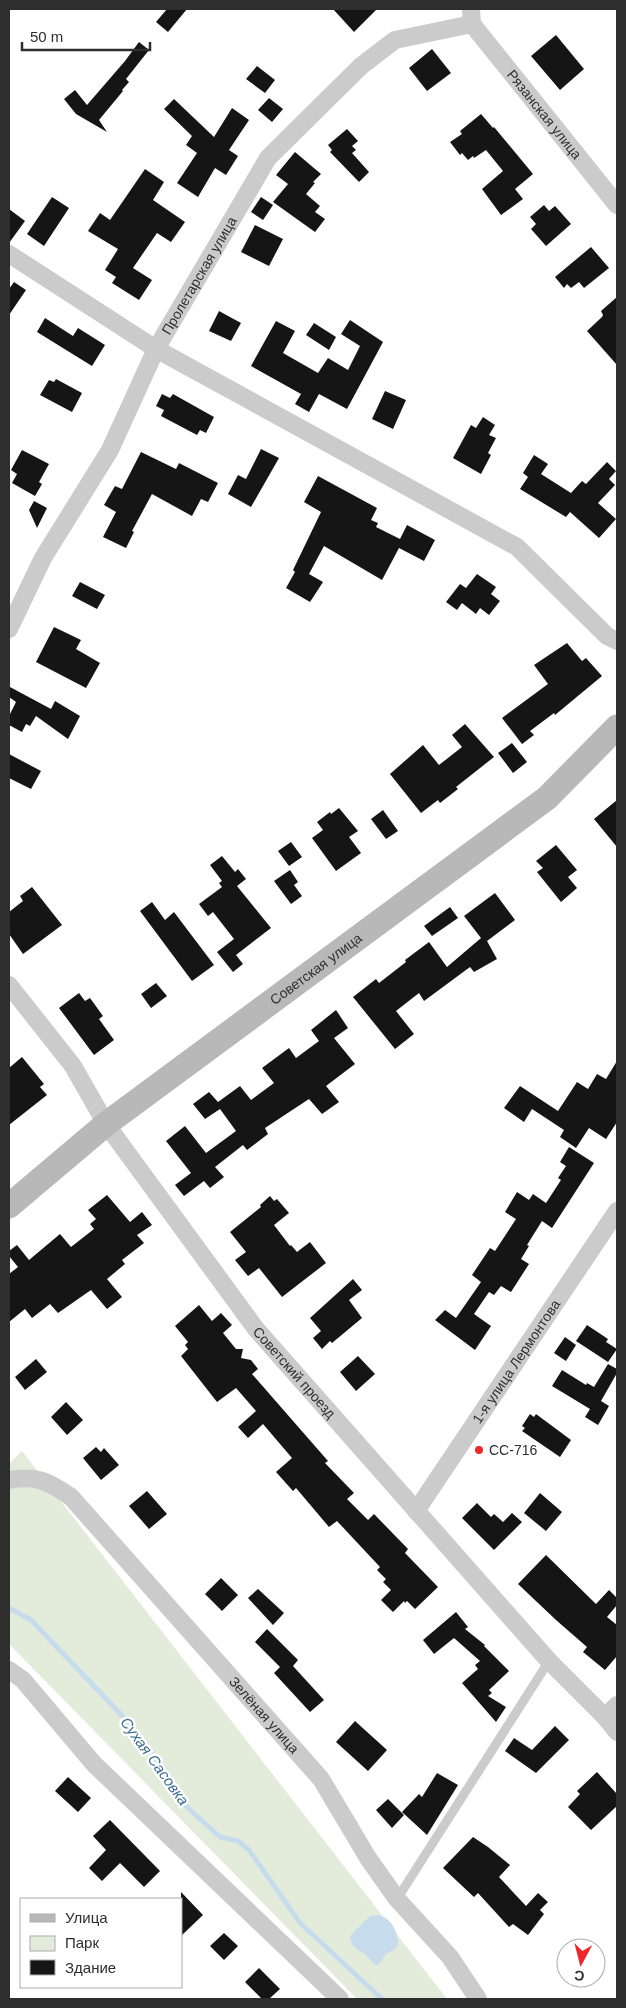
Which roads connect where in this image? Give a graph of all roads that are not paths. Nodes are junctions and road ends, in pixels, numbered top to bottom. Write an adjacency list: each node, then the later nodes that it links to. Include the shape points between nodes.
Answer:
1 (471, 16): 2 (street, Рязанская улица); 4 (street, Пролетарская улица, via 396,40 361,66 268,158)
2 (617, 205)
3 (9, 254): 4 (street)
4 (156, 349): 5 (street, Пролетарская улица, via 110,450 43,558); 6 (street, via 517,547 607,636)
5 (9, 629)
6 (617, 641)
7 (617, 727): 9 (street, Советская улица, via 547,798)
8 (9, 985): 9 (street, Советский проезд, via 73,1066)
9 (106, 1124): 10 (street, Советская улица); 13 (street, Советский проезд, via 256,1329)
10 (9, 1206)
11 (617, 1211): 13 (street, 1-я улица Лермонтова)
12 (9, 1480): 19 (street, Зелёная улица, via 37,1478 71,1496 321,1779 368,1858)
13 (416, 1511): 14 (street, Советский проезд)
14 (549, 1661): 17 (street, Советский проезд); 19 (lane)
15 (9, 1670): 20 (street, via 23,1680 94,1764)
16 (617, 1704): 17 (street)
17 (605, 1717): 18 (street, Советский проезд)
18 (617, 1732)
19 (397, 1899): 21 (street, Зелёная улица, via 450,1957)
20 (340, 1999)
21 (478, 1999)

